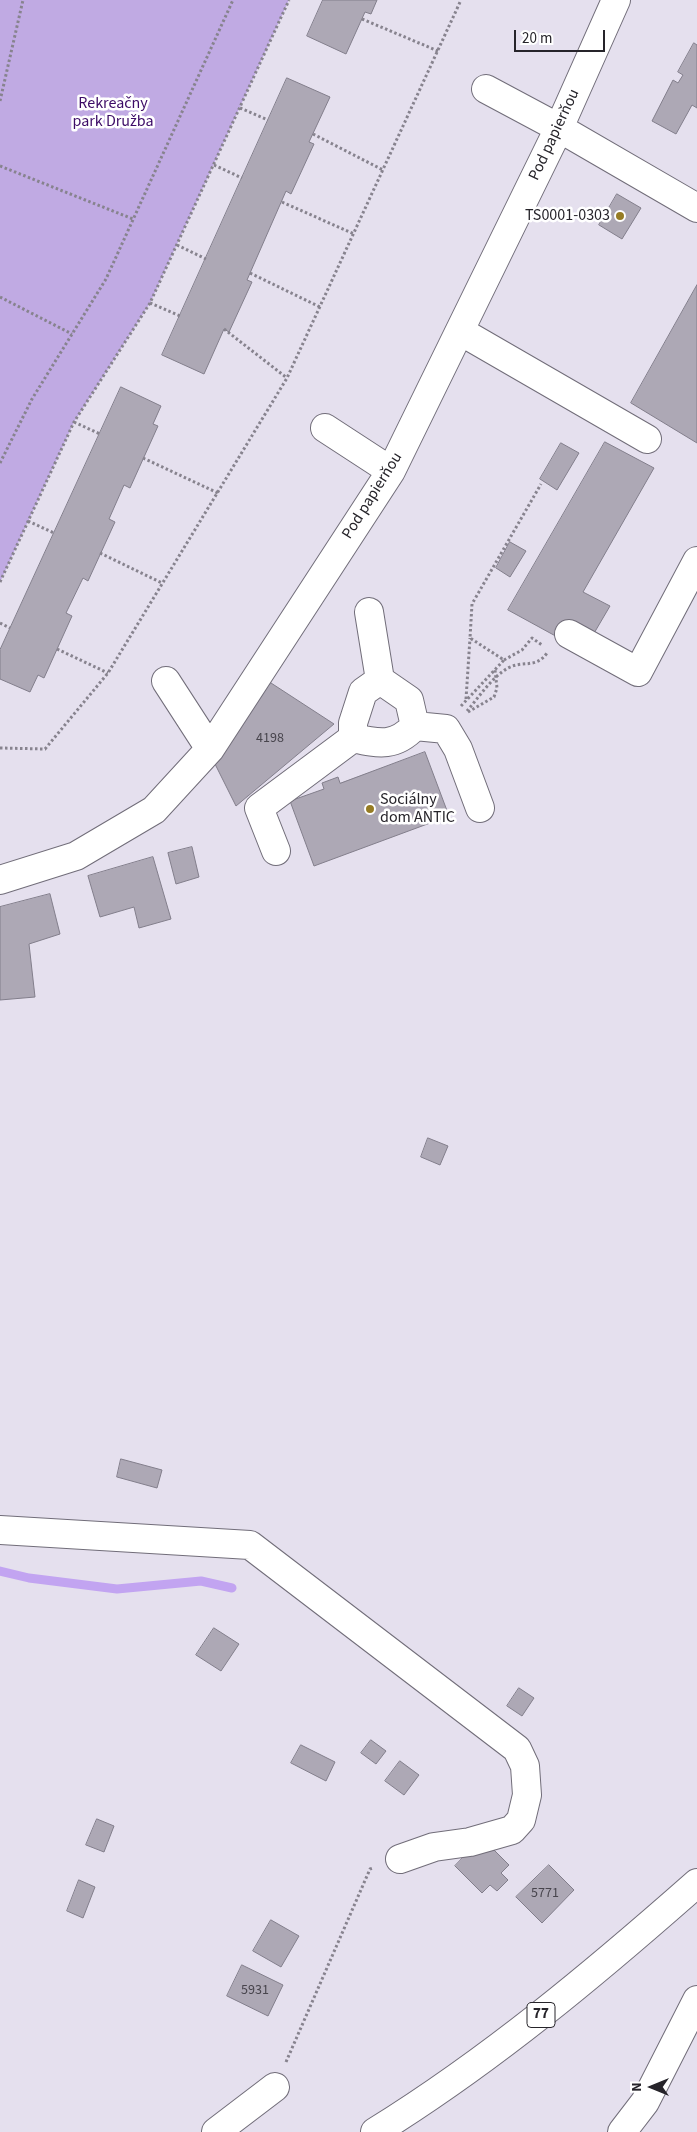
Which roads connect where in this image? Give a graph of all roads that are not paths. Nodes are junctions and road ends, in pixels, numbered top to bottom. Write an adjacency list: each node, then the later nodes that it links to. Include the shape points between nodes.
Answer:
1 (616, 0): 3 (street, Pod papierňou)
2 (486, 89): 3 (street)
3 (559, 128): 4 (street); 5 (street, Pod papierňou)
4 (697, 208)
5 (460, 331): 7 (street); 8 (street, Pod papierňou)
6 (324, 428): 8 (street)
7 (647, 439)
8 (391, 471): 16 (street, Pod papierňou)
9 (697, 561): 11 (street, via 638,672)
10 (369, 612): 12 (street)
11 (569, 634)
12 (380, 680): 14 (street, via 408,700); 15 (street, via 363,692 353,723)
13 (166, 681): 16 (street)
14 (427, 727): 15 (street, via 403,738 377,743); 17 (street, via 446,729 458,749)
15 (352, 738): 18 (street, via 259,808)
16 (210, 749): 19 (street, Pod papierňou, via 154,810 76,856)
17 (480, 808)
18 (276, 851)
19 (0, 880)
20 (0, 1530): 21 (street, via 250,1545 517,1749 525,1766 527,1795 521,1820 512,1830 470,1842 434,1847)
21 (400, 1859)
22 (697, 1884): 26 (street, 77, via 615,1956 512,2038)
23 (697, 2000): 27 (street, via 645,2102)
24 (275, 2087): 25 (street)
25 (216, 2132)
26 (375, 2132)
27 (622, 2132)

